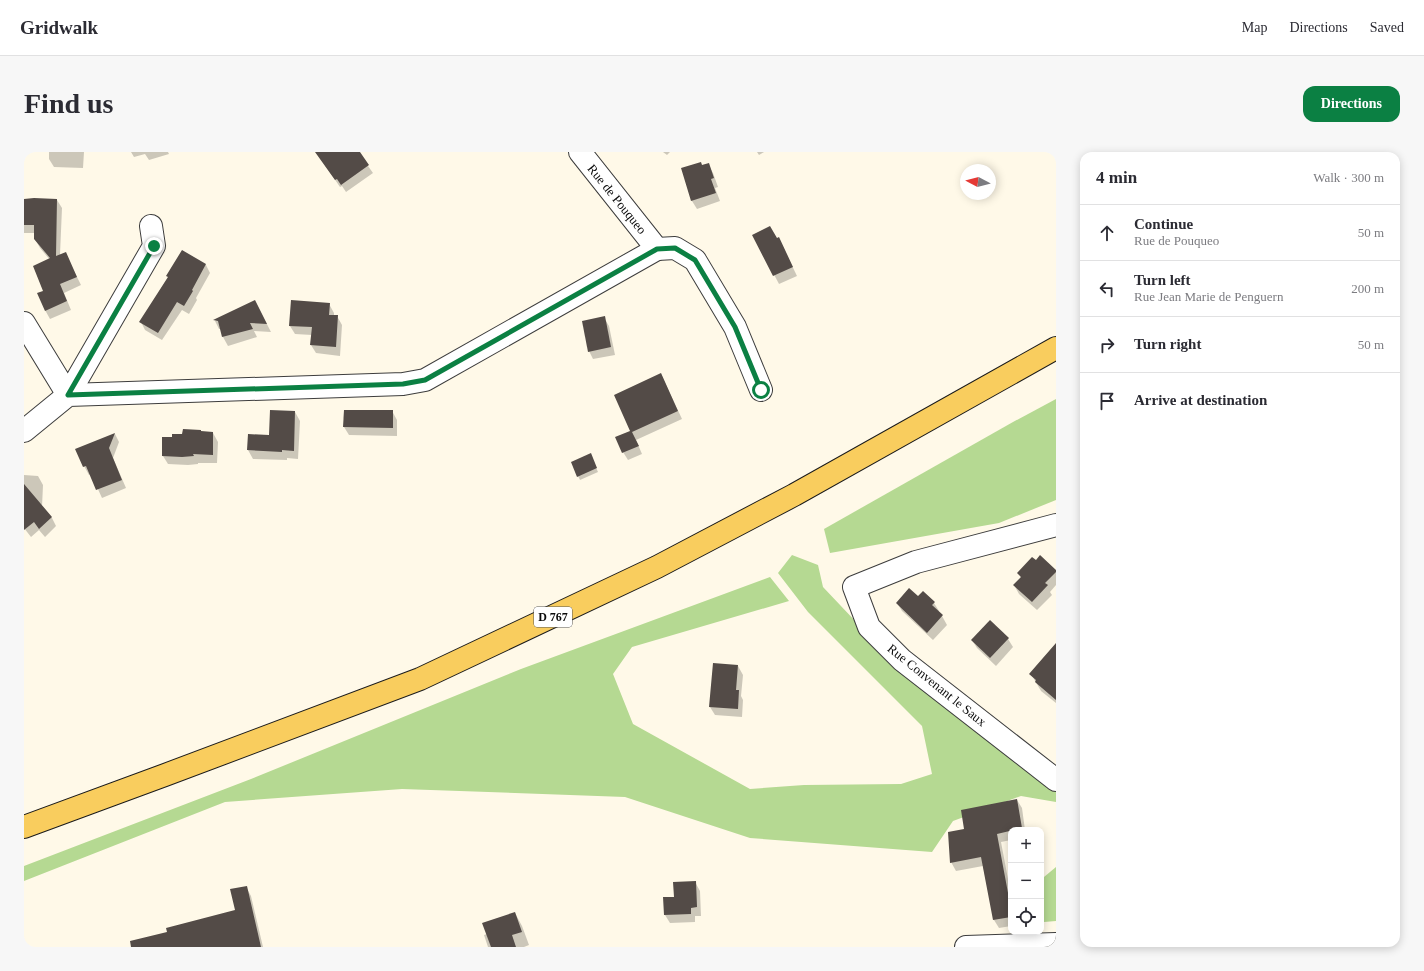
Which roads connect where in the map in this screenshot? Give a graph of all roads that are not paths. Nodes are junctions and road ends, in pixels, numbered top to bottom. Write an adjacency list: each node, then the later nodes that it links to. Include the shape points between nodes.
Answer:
1 (580, 152): 3 (street, Rue de Pouqueo)
2 (151, 226): 7 (street, via 154,246)
3 (657, 249): 6 (street, via 675,248 695,260 735,327); 7 (street, via 425,380 403,384)
4 (24, 323): 7 (street)
5 (1056, 348): 11 (main road, D 767, via 794,495 657,567 420,679)
6 (761, 390)
7 (68, 395): 8 (street)
8 (24, 431)
9 (1056, 525): 10 (street, Rue Convenant le Saux, via 916,562 854,587 869,627 902,660)
10 (1056, 780)
11 (24, 827)
12 (1056, 944): 13 (street)
13 (966, 947)

